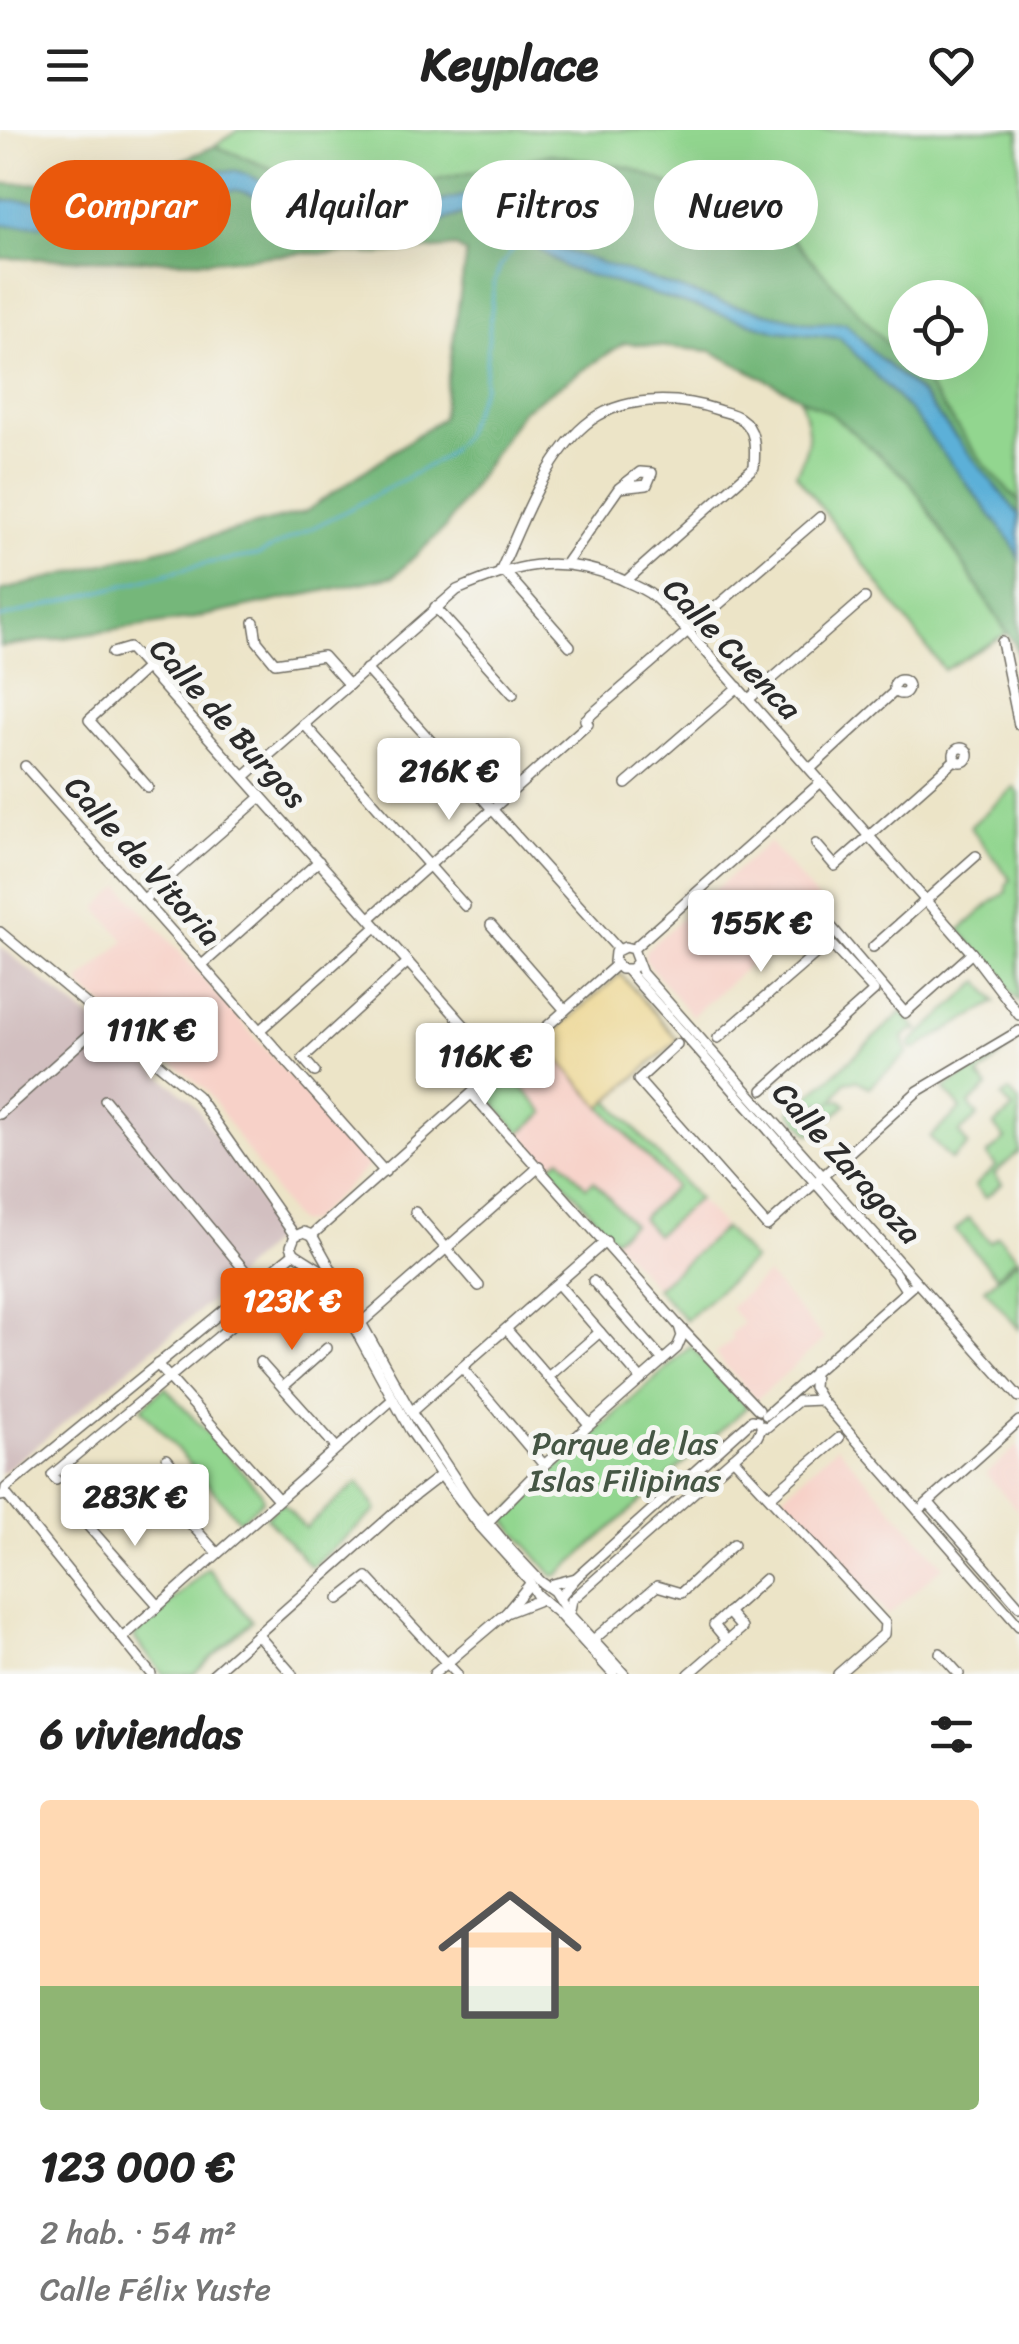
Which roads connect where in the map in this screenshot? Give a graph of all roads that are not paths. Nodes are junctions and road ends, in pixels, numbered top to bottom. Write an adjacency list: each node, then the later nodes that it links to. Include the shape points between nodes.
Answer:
1 (619, 488): 3 (street)
2 (820, 517): 9 (street)
3 (567, 562): 4 (street, Calle Cuenca); 5 (street, Calle Cuenca)
4 (502, 572): 5 (street, via 546,474 585,425 620,406 657,400 742,418 756,440 754,466); 7 (street, Calle Cuenca); 11 (street)
5 (626, 582): 9 (street, Calle Cuenca, via 652,595)
6 (865, 598): 19 (street)
7 (435, 607): 14 (street, Calle Cuenca); 18 (street)
8 (254, 622): 15 (street, via 257,641 275,663 324,656)
9 (687, 630): 16 (street, Calle Cuenca); 30 (street)
10 (1002, 642): 21 (street)
11 (570, 646)
12 (112, 652): 13 (street, Calle de Burgos, via 129,648)
13 (146, 668): 25 (street, Calle de Burgos); 28 (street, via 88,720)
14 (366, 669): 15 (street, Calle Cuenca); 30 (street)
15 (348, 685): 20 (street, Calle Cuenca)
16 (738, 687): 19 (street, Calle Cuenca); 27 (street)
17 (896, 692): 24 (street)
18 (513, 694)
19 (749, 699): 24 (street, Calle Cuenca)
20 (304, 724): 25 (street, Calle Cuenca); 35 (street)
21 (1019, 725)
22 (956, 759): 31 (street)
23 (26, 766): 36 (street, Calle de Vitoria)
24 (810, 769): 26 (street, Calle Cuenca)
25 (244, 777): 29 (street, Calle de Burgos)
26 (821, 782): 31 (street, Calle Cuenca); 45 (street)
27 (626, 784)
28 (148, 787)
29 (261, 796): 34 (street, Calle de Burgos); 36 (street)
30 (493, 810): 35 (street); 44 (street)
31 (869, 836): 32 (street, via 835,866); 37 (street, Calle Cuenca)
32 (816, 844)
33 (976, 856): 37 (street)
34 (319, 860): 40 (street, Calle de Burgos); 48 (street)
35 (431, 865): 38 (street); 40 (street)
36 (144, 899): 48 (street, Calle de Vitoria)
37 (926, 900): 43 (street); 46 (street, Calle Cuenca)
38 (465, 906)
39 (816, 909): 46 (street, via 906,1012)
40 (373, 922): 47 (street, Calle de Burgos); 54 (street)
41 (490, 925): 51 (street)
42 (0, 932): 53 (street)
43 (873, 947)
44 (618, 950): 45 (street); 49 (street)
45 (632, 950): 50 (street)
46 (972, 953): 52 (street, Calle Cuenca)
47 (408, 962): 58 (street, Calle de Burgos); 59 (street, via 303,1058)
48 (202, 965): 54 (street, Calle de Vitoria)
49 (616, 965): 50 (street); 51 (street)
50 (632, 967): 66 (street, Calle Zaragoza); 67 (street, Calle Zaragoza)
51 (566, 1010): 58 (street)
52 (1019, 1015)
53 (107, 1018): 63 (street); 69 (street, via 197,1096)
54 (260, 1030): 65 (street, Calle de Vitoria)
55 (1019, 1031): 66 (street, via 918,1092)
56 (718, 1038): 60 (street, via 829,942 874,991)
57 (677, 1044): 67 (street, via 638,1080 767,1226)
58 (502, 1068): 61 (street)
59 (315, 1072)
60 (763, 1090)
61 (472, 1094): 64 (street); 65 (street)
62 (105, 1100): 77 (street)
63 (0, 1114)
64 (539, 1168): 71 (street); 72 (street)
65 (385, 1170): 70 (street)
66 (825, 1177): 67 (street); 76 (street, Calle Zaragoza)
67 (816, 1184): 80 (street, Calle Zaragoza)
68 (415, 1212): 72 (street)
69 (295, 1236): 70 (street, via 304,1232); 73 (street)
70 (315, 1240): 74 (street, via 315,1253); 82 (street)
71 (606, 1241): 78 (street); 83 (street)
72 (446, 1248): 79 (street); 82 (street)
73 (294, 1253): 74 (street); 77 (street)
74 (306, 1258): 97 (street, via 324,1272)
75 (593, 1281): 87 (street)
76 (917, 1282): 80 (street); 96 (street, Calle Zaragoza)
77 (255, 1283): 89 (street)
78 (558, 1284): 84 (street); 85 (street)
79 (479, 1286)
80 (906, 1290): 91 (street)
81 (268, 1301): 92 (street)
82 (361, 1322): 99 (street)
83 (679, 1326): 87 (street, via 677,1348); 100 (street)
84 (506, 1330): 90 (street); 93 (street)
85 (600, 1332): 93 (street); 94 (street)
86 (327, 1348): 95 (street)
87 (663, 1360): 94 (street)
88 (260, 1362): 95 (street)
89 (158, 1364): 92 (street); 111 (street)
90 (462, 1368): 99 (street); 107 (street)
91 (814, 1372): 98 (street, via 812,1387); 100 (street)
92 (168, 1377): 109 (street, via 52,1475); 113 (street)
93 (548, 1378): 102 (street)
94 (641, 1379): 102 (street)
95 (283, 1388): 104 (street)
96 (1019, 1398)
97 (393, 1399): 104 (street); 108 (street)
98 (821, 1400): 100 (street, via 798,1401); 116 (street)
99 (411, 1412): 118 (street)
100 (763, 1419): 105 (street, via 757,1437); 124 (street, via 724,1443 572,1580)
101 (1019, 1421): 115 (street)
102 (589, 1424): 107 (street)
103 (838, 1438): 114 (street)
104 (336, 1447): 113 (street)
105 (734, 1458): 114 (street); 124 (street, via 572,1600)
106 (166, 1459): 110 (street, via 170,1464)
107 (544, 1464): 118 (street)
108 (441, 1476): 122 (street); 130 (street)
109 (56, 1480)
110 (152, 1481): 112 (street, via 134,1496); 120 (street)
111 (3, 1491): 131 (street)
112 (130, 1492)
113 (277, 1498): 120 (street)
114 (770, 1498): 144 (street, via 885,1623)
115 (928, 1502): 116 (street); 127 (street)
116 (918, 1512): 129 (street)
117 (82, 1519): 126 (street)
118 (487, 1523): 122 (street)
119 (734, 1544): 132 (street, via 681,1592 658,1586)
120 (217, 1553): 126 (street)
121 (764, 1578): 128 (street)
122 (532, 1587): 124 (street); 124 (street); 124 (street); 124 (street); 125 (street); 125 (street)
123 (340, 1599): 135 (street, via 366,1576)
124 (561, 1599): 132 (street); 141 (street)
125 (518, 1603): 135 (street)
126 (158, 1605): 131 (street)
127 (1019, 1606)
128 (728, 1612): 133 (street, via 714,1625); 133 (street, via 742,1628)
129 (1019, 1626)
130 (256, 1634): 137 (street); 138 (street)
131 (122, 1638): 136 (street)
132 (593, 1640): 142 (street)
133 (727, 1641): 143 (street)
134 (940, 1653): 145 (street)
135 (447, 1663): 139 (street); 140 (street)
136 (151, 1674)
137 (213, 1674)
138 (292, 1674)
139 (434, 1674)
140 (456, 1674)
141 (613, 1674)
142 (624, 1674)
143 (689, 1674)
144 (838, 1674)
145 (959, 1674)

